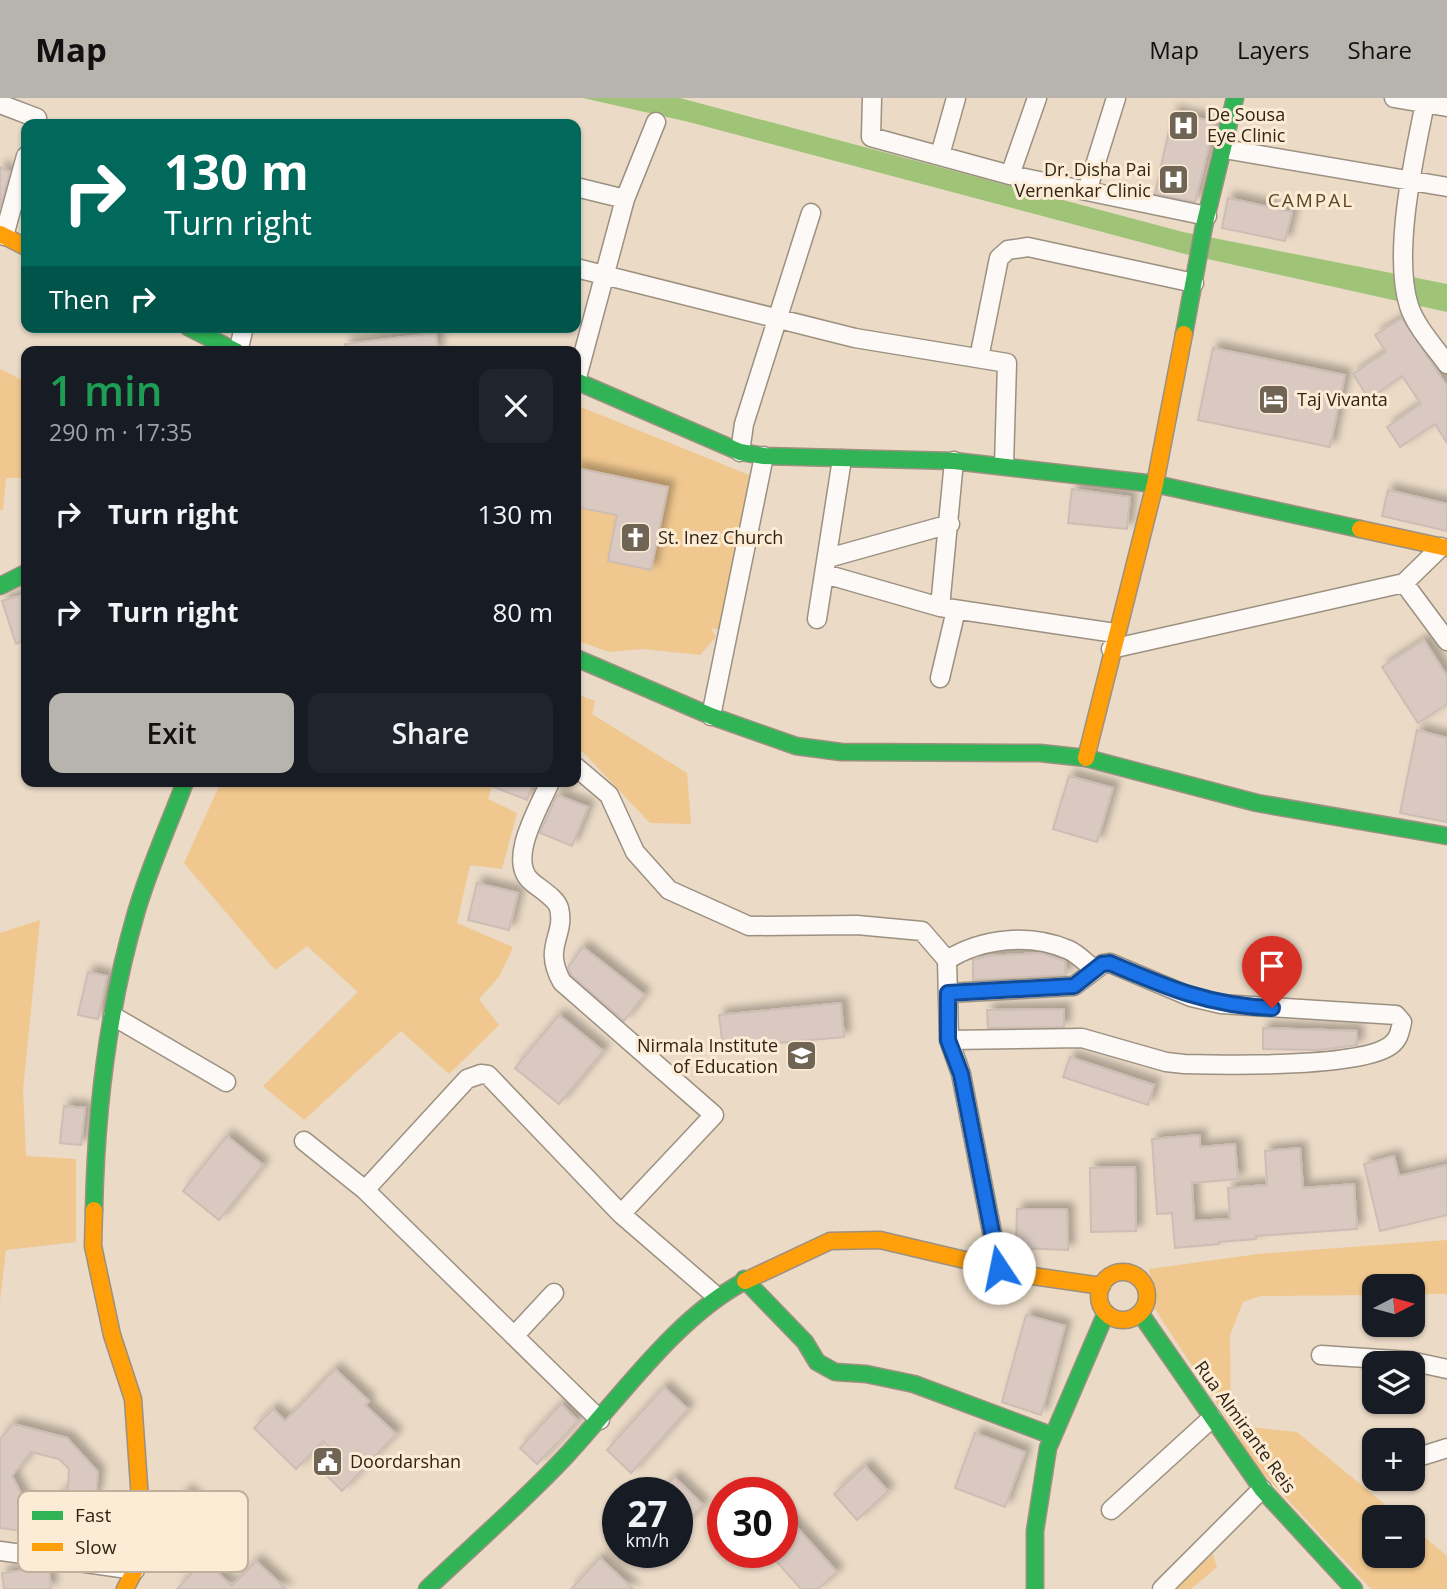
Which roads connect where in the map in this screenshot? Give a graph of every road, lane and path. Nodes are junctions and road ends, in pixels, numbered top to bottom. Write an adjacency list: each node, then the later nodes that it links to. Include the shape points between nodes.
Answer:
1 (872, 98): 13 (street, via 871,137)
2 (956, 98): 13 (street)
3 (1037, 98): 15 (street)
4 (1116, 98): 19 (street)
5 (1235, 98): 12 (main road)
6 (1394, 98): 7 (street)
7 (1426, 101): 9 (street); 16 (street)
8 (0, 104): 10 (street)
9 (1447, 107)
10 (37, 119)
11 (656, 122): 20 (street)
12 (1224, 149): 16 (street); 22 (main road)
13 (940, 155): 15 (street)
14 (21, 172): 23 (street)
15 (1010, 175): 19 (street)
16 (1410, 181): 17 (street); 33 (street, via 1404,260 1409,305)
17 (1447, 187)
18 (581, 188): 20 (street)
19 (1087, 191): 22 (street)
20 (625, 199): 26 (street)
21 (811, 213): 28 (street)
22 (1206, 221): 27 (main road)
23 (2, 235): 24 (main road)
24 (21, 244)
25 (581, 269): 26 (street)
26 (604, 274): 28 (street); 32 (street)
27 (1195, 276): 31 (street, via 1028,247 1008,250 999,258); 40 (main road)
28 (777, 319): 31 (street, via 855,338); 35 (street, via 744,424)
29 (200, 333): 30 (main road)
30 (225, 346)
31 (979, 358): 39 (street, via 1007,362)
32 (581, 362)
33 (1447, 365)
34 (581, 383): 35 (main road)
35 (740, 452): 36 (main road)
36 (764, 456): 37 (main road); 53 (street)
37 (842, 458): 38 (main road); 43 (street)
38 (954, 461): 39 (main road); 41 (street)
39 (1004, 465): 40 (main road)
40 (1155, 484): 42 (main road); 49 (main road)
41 (950, 524): 43 (street); 47 (street)
42 (1444, 548): 45 (street)
43 (826, 566): 47 (street); 48 (street)
44 (21, 576): 46 (main road)
45 (1404, 583): 49 (street); 50 (street)
46 (0, 586)
47 (948, 608): 49 (street); 52 (street)
48 (817, 619)
49 (1113, 641): 54 (main road)
50 (1447, 641)
51 (581, 660): 53 (main road)
52 (940, 678)
53 (711, 716): 54 (main road, via 796,746 842,752 1040,753)
54 (1087, 758): 58 (main road, via 1257,803)
55 (581, 771): 59 (street, via 609,795 635,852 669,890 750,926 857,925 922,931)
56 (183, 787): 62 (main road, via 136,912)
57 (548, 787): 67 (street, via 520,855 524,876 557,903 560,911 552,953 562,982 714,1115)
58 (1447, 836)
59 (947, 960): 60 (street, via 966,948 994,941 1043,942 1071,951); 61 (street)
60 (1095, 970): 61 (street, via 1069,987); 63 (street, via 1110,963 1191,997 1221,1004 1396,1015 1402,1022 1390,1046 1371,1055 1297,1061 1166,1062 1082,1038)
61 (948, 993): 63 (street)
62 (113, 1016): 64 (street); 84 (main road, via 95,1146 93,1246 112,1335 133,1399)
63 (948, 1040): 68 (street, via 961,1074)
64 (226, 1082)
65 (304, 1141): 66 (street)
66 (365, 1190): 67 (street, via 467,1079 481,1074 488,1075); 75 (street)
67 (621, 1214): 72 (street)
68 (999, 1268): 69 (main road, via 880,1240 830,1241); 70 (main road)
69 (744, 1279): 72 (main road); 80 (main road, via 805,1342 817,1362 835,1372 914,1384)
70 (1102, 1286): 73 (main road, via 1100,1300); 74 (main road, via 1112,1275 1134,1275 1145,1285)
71 (554, 1293): 75 (street)
72 (716, 1296): 79 (main road)
73 (1106, 1313): 74 (main road, via 1119,1320); 80 (main road)
74 (1140, 1313): 78 (main road, Rua Almirante Reis)
75 (514, 1336): 79 (street)
76 (1321, 1355): 77 (street, via 1410,1361)
77 (1447, 1369)
78 (1212, 1418): 83 (main road, Rua Almirante Reis); 85 (street)
79 (600, 1420): 91 (main road)
80 (1053, 1436): 92 (main road, via 1035,1531)
81 (1447, 1448): 82 (street)
82 (1425, 1455)
83 (1262, 1489): 89 (main road, Rua Almirante Reis); 93 (street)
84 (139, 1491)
85 (1111, 1510)
86 (0, 1551): 87 (street)
87 (18, 1554)
88 (134, 1572): 90 (main road)
89 (1351, 1588)
90 (125, 1589)
91 (427, 1589)
92 (1035, 1589)
93 (1162, 1589)

